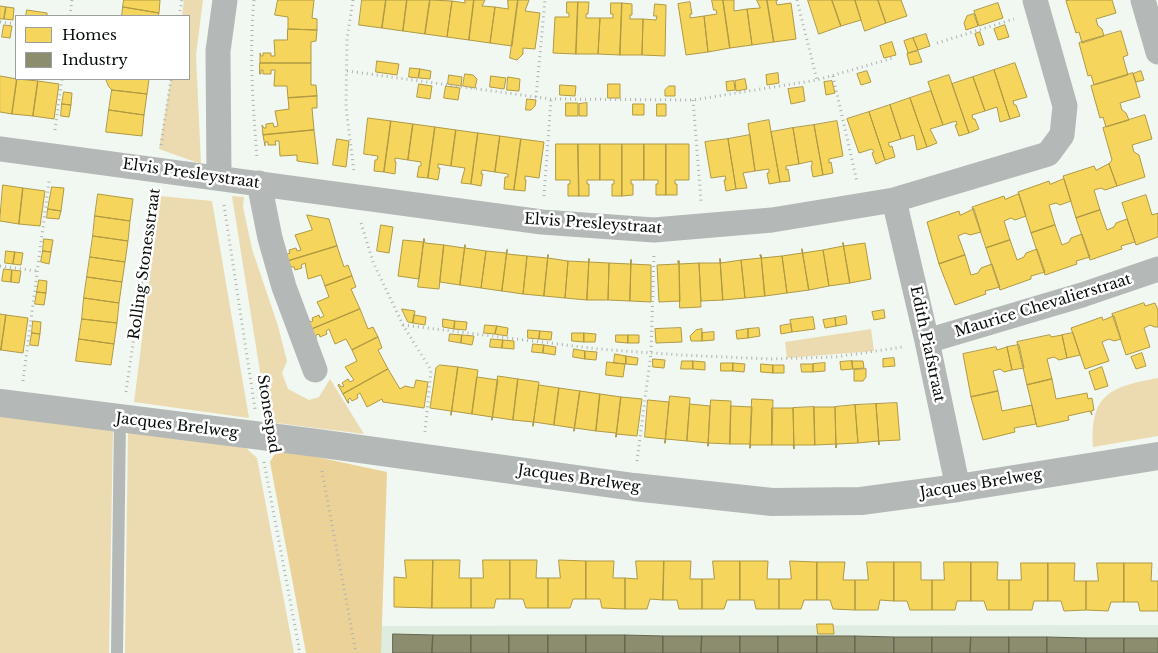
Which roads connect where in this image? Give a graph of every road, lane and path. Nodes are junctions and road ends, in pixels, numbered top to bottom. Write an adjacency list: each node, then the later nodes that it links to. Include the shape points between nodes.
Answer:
1 (72, 0): 10 (path)
2 (182, 0): 11 (path)
3 (225, 0): 28 (street, via 218,51)
4 (254, 0): 29 (path, via 252,91)
5 (353, 0): 17 (path, via 347,40)
6 (545, 0): 22 (path)
7 (797, 0): 21 (path)
8 (1143, 0): 15 (street)
9 (1037, 5): 14 (path); 31 (street, Elvis Presleystraat, via 1065,106 1062,135 1048,154)
10 (70, 15)
11 (179, 15)
12 (0, 22): 13 (path)
13 (15, 24)
14 (937, 43)
15 (1158, 52)
16 (894, 58): 18 (path)
17 (347, 71): 22 (path); 30 (path, via 346,107)
18 (833, 76): 21 (path); 32 (path)
19 (62, 80): 26 (path)
20 (171, 80): 27 (path, Rolling Stonesstraat)
21 (816, 80): 24 (path)
22 (536, 97): 23 (path)
23 (550, 99): 24 (path); 33 (path)
24 (693, 100): 34 (path)
25 (0, 149): 26 (street, Elvis Presleystraat)
26 (52, 156): 27 (street, Elvis Presleystraat); 38 (path)
27 (158, 169): 28 (street, Elvis Presleystraat); 44 (path, Rolling Stonesstraat, via 129,380)
28 (219, 177): 29 (street, Elvis Presleystraat); 45 (path, Stonespad)
29 (259, 183): 30 (street, Elvis Presleystraat); 42 (street, via 284,288)
30 (357, 198): 33 (street, Elvis Presleystraat); 39 (path, via 373,262)
31 (894, 200): 32 (street, Elvis Presleystraat); 40 (street, Edith Piafstraat)
32 (862, 204): 34 (street, Elvis Presleystraat, via 772,220)
33 (542, 222): 35 (street, Elvis Presleystraat)
34 (703, 227): 35 (street, Elvis Presleystraat)
35 (654, 230): 41 (path)
36 (0, 266): 38 (path)
37 (1158, 269): 40 (street, Maurice Chevalierstraat)
38 (37, 271): 43 (path)
39 (403, 325): 41 (path); 48 (path, via 431,370)
40 (928, 341): 41 (path, via 835,357 771,359); 50 (street, Edith Piafstraat)
41 (650, 353): 49 (path)
42 (315, 370)
43 (10, 405): 44 (street, Jacques Brelweg)
44 (120, 418): 45 (street, Jacques Brelweg); 51 (lane)
45 (259, 436): 46 (street, Jacques Brelweg); 52 (path, Stonespad)
46 (316, 443): 48 (street, Jacques Brelweg); 53 (path)
47 (1158, 456): 50 (street, Jacques Brelweg)
48 (422, 458): 49 (street, Jacques Brelweg)
49 (634, 487): 50 (street, Jacques Brelweg, via 772,502 861,501)
50 (958, 488)
51 (117, 653)
52 (300, 653)
53 (356, 653)

